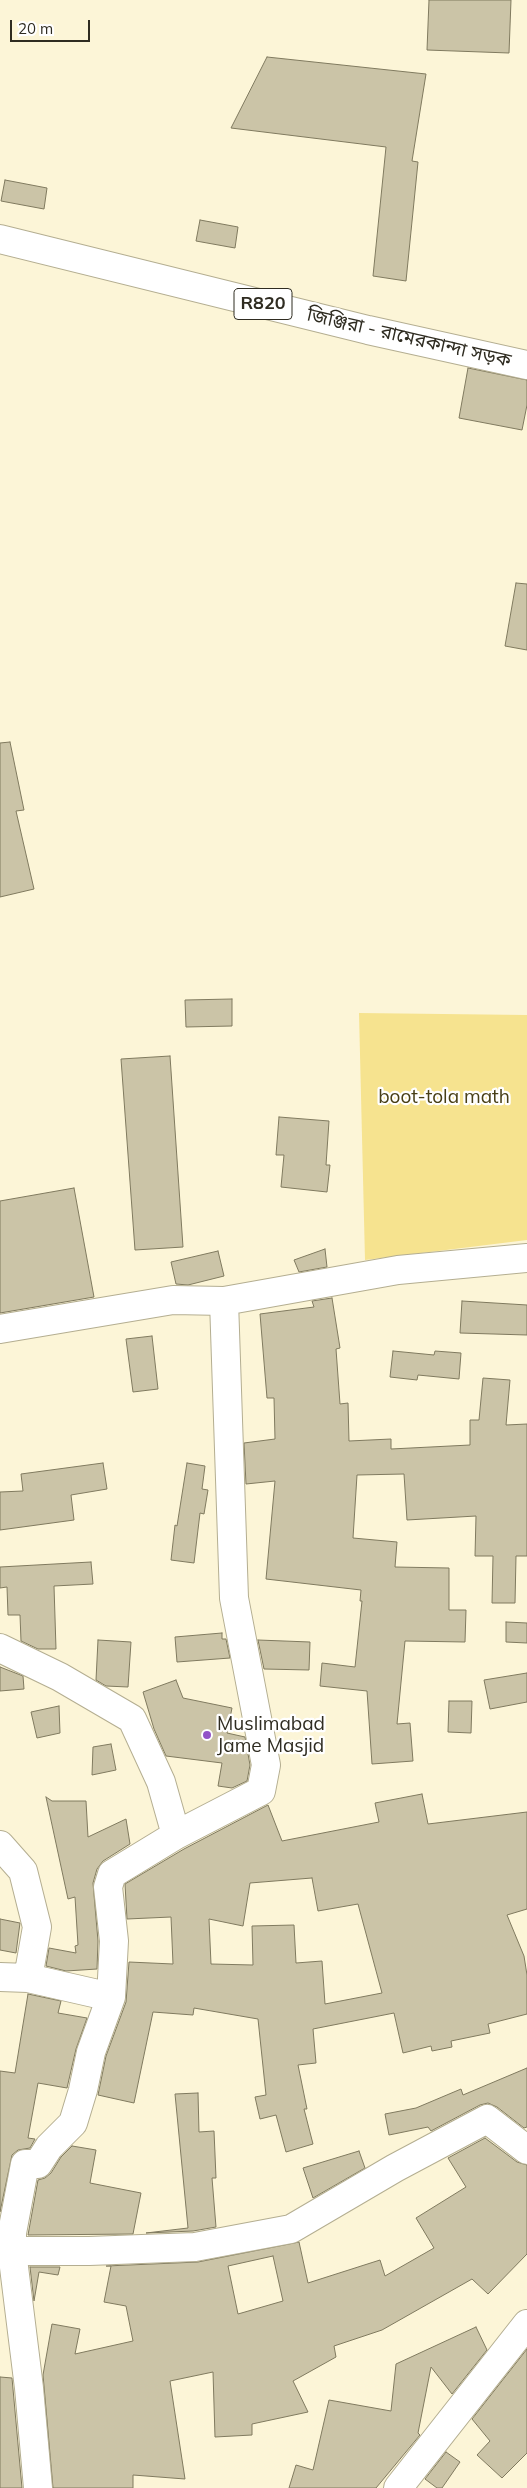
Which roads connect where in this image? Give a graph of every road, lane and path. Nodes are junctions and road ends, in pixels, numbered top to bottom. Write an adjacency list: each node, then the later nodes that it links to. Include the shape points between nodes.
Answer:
1 (0, 239): 2 (street, জিঞ্জিরা - রামেরকান্দা সড়ক / R820, via 368,330)
2 (527, 365)
3 (527, 1258): 4 (street, via 398,1270)
4 (224, 1301): 5 (street, via 173,1300); 7 (street, via 234,1598 266,1765 261,1791)
5 (0, 1329)
6 (0, 1648): 7 (street, via 60,1677 132,1719 161,1782)
7 (176, 1835): 11 (street, via 112,1874 108,1887 114,1941)
8 (0, 1845): 10 (street, via 23,1871 36,1926)
9 (0, 1977): 10 (street)
10 (28, 1978): 11 (street)
11 (111, 1997): 13 (street, via 91,2052 73,2123 49,2147 38,2164 25,2164)
12 (527, 2150): 13 (street, via 486,2118 291,2229 195,2246)
13 (6, 2251): 15 (street, via 29,2388)
14 (527, 2324): 16 (street)
15 (38, 2488)
16 (398, 2488)

